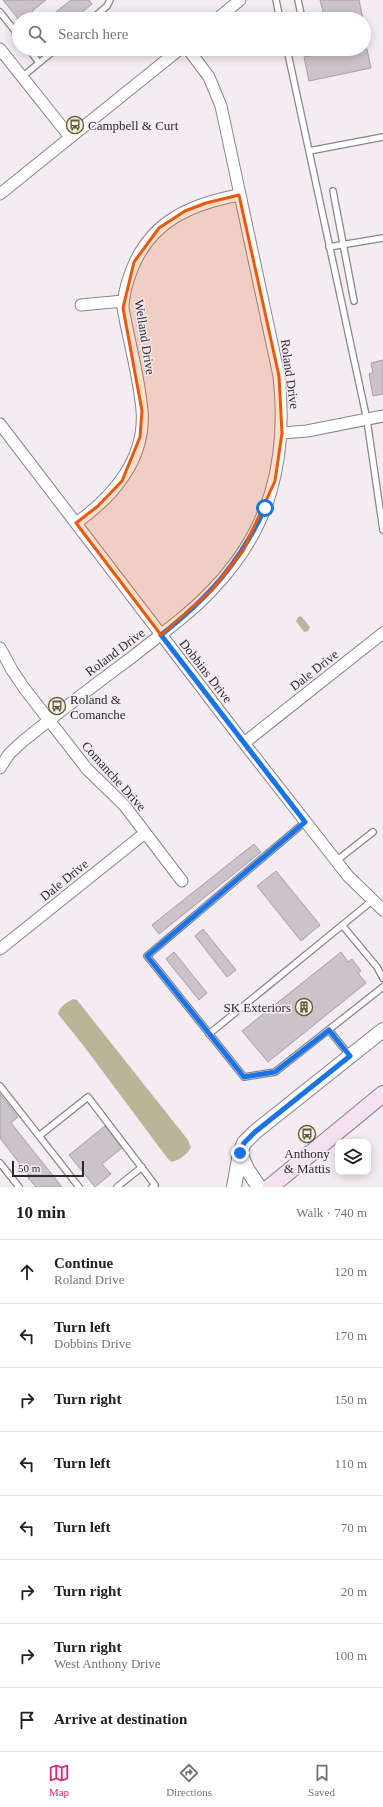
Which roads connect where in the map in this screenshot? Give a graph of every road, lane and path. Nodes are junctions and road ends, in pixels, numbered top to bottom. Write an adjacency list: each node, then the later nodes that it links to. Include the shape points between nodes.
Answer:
1 (110, 0): 6 (lane)
2 (240, 0): 7 (street)
3 (276, 0): 8 (lane)
4 (298, 0): 9 (lane)
5 (0, 12): 10 (lane)
6 (100, 12)
7 (225, 12)
8 (279, 12)
9 (301, 12)
10 (12, 27)
11 (0, 49): 18 (street)
12 (34, 56): 17 (lane)
13 (48, 56): 17 (lane)
14 (171, 56): 19 (street)
15 (193, 56): 24 (street, Roland Drive, via 217,91)
16 (289, 56): 21 (lane)
17 (39, 63): 18 (lane)
18 (22, 77): 19 (street)
19 (70, 137): 23 (street)
20 (383, 137): 21 (lane)
21 (309, 151): 27 (lane)
22 (333, 191): 26 (lane)
23 (0, 194)
24 (239, 195): 28 (street, Welland Drive, via 206,202 185,211 159,228 134,262); 34 (street, Roland Drive, via 279,376)
25 (383, 238): 26 (lane)
26 (343, 245): 27 (lane); 29 (lane)
27 (329, 247): 32 (lane)
28 (123, 300): 30 (street); 35 (street, Welland Drive, via 142,411 140,437 136,453 122,481 112,494)
29 (354, 301)
30 (81, 305)
31 (383, 416): 32 (street)
32 (367, 420): 34 (street); 36 (lane)
33 (0, 424): 35 (street, Dobbins Drive)
34 (282, 433): 38 (street, Roland Drive, via 275,481 265,508 243,551 212,590)
35 (76, 523): 38 (street, Dobbins Drive)
36 (383, 530)
37 (383, 633): 41 (street, Dale Drive)
38 (161, 635): 40 (street, Roland Drive); 41 (street, Dobbins Drive)
39 (0, 648): 40 (street, Comanche Drive, via 12,670)
40 (49, 720): 42 (street, Roland Drive, via 23,740); 45 (street, Comanche Drive, via 87,769 124,805)
41 (244, 743): 43 (street, Dobbins Drive)
42 (0, 768)
43 (305, 822): 46 (street, Dobbins Drive); 56 (lane, via 147,956)
44 (373, 832): 46 (lane)
45 (145, 833): 47 (street, Comanche Drive); 51 (street, Dale Drive)
46 (336, 861): 48 (street, Dobbins Drive)
47 (182, 881)
48 (373, 900): 49 (street, Dobbins Drive); 50 (lane)
49 (383, 910)
50 (342, 925): 52 (lane); 56 (lane)
51 (0, 949)
52 (383, 978)
53 (383, 986): 54 (lane)
54 (329, 1030): 56 (lane, via 275,1072 244,1077); 57 (lane)
55 (383, 1030): 57 (street)
56 (209, 1034)
57 (350, 1056): 61 (street, via 255,1132 244,1143)
58 (0, 1086): 60 (lane)
59 (383, 1094): 70 (main road)
60 (39, 1136): 63 (lane, via 88,1097); 65 (lane)
61 (240, 1153): 68 (street); 69 (street)
62 (0, 1163): 64 (lane)
63 (142, 1167): 66 (lane); 67 (lane, via 155,1185)
64 (19, 1187)
65 (79, 1187)
66 (117, 1187)
67 (152, 1187)
68 (234, 1187)
69 (259, 1187)
70 (270, 1187)

